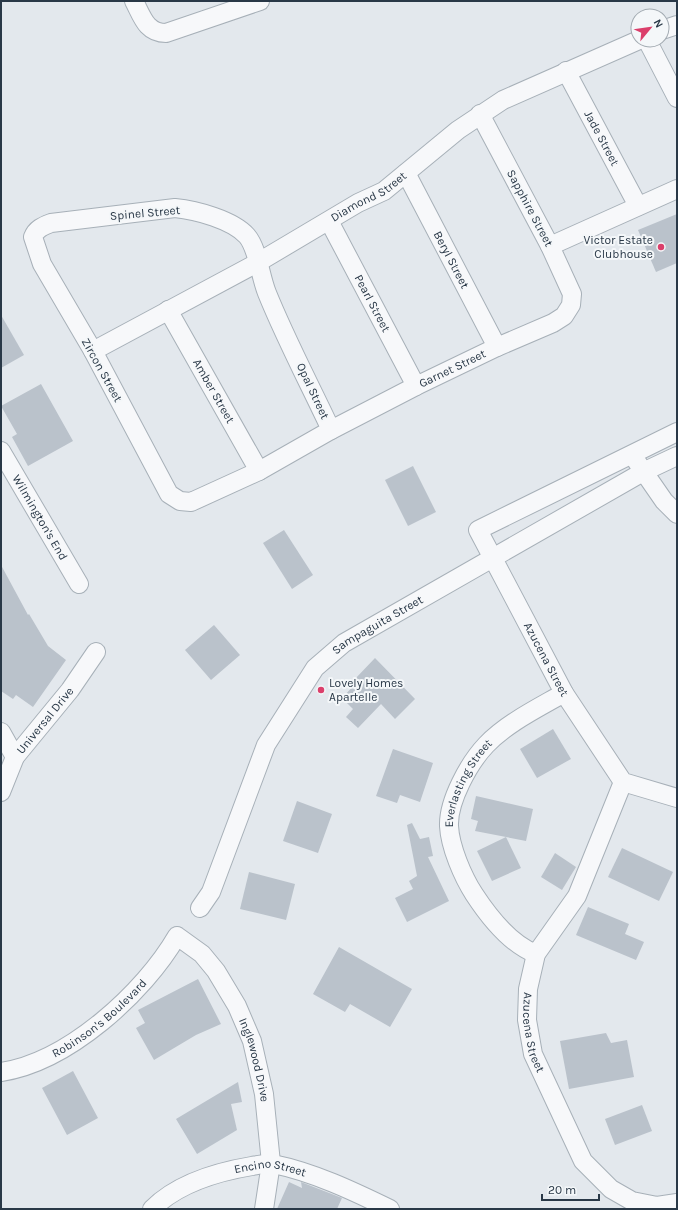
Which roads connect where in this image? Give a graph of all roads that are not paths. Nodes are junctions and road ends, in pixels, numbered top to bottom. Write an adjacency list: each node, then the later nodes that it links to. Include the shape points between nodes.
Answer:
1 (134, 1): 3 (street, via 145,23 157,33 175,31)
2 (260, 1): 3 (street)
3 (223, 7)
4 (630, 44): 6 (street, Diamond Street)
5 (651, 48): 7 (street)
6 (566, 71): 8 (street, Diamond Street, via 503,100); 11 (street, Jade Street)
7 (677, 98)
8 (480, 114): 9 (street, Diamond Street); 14 (street, Sapphire Street)
9 (406, 173): 12 (street, Diamond Street, via 384,191); 18 (street, Beryl Street)
10 (677, 189): 11 (street)
11 (638, 206): 14 (street)
12 (329, 220): 15 (street, Diamond Street); 20 (street, Pearl Street)
13 (35, 233): 15 (street, Spinel Street, via 42,226 71,220 175,208 195,210 246,234 252,242); 19 (street, Zircon Street, via 34,243 42,264)
14 (550, 246): 16 (street, Sapphire Street, via 572,294)
15 (257, 263): 17 (street, Diamond Street); 21 (street, Opal Street, via 267,292)
16 (571, 305): 18 (street, Garnet Street, via 564,316 553,324)
17 (168, 310): 19 (street, Diamond Street); 26 (street, Amber Street)
18 (497, 347): 20 (street, Garnet Street)
19 (93, 351): 28 (street, Zircon Street, via 169,494)
20 (416, 386): 21 (street, Garnet Street)
21 (331, 430): 26 (street, Opal Street)
22 (677, 432): 24 (street)
23 (1, 451): 31 (street, Wilmington's End)
24 (633, 455): 27 (street); 30 (street, Azucena Street, via 478,530)
25 (677, 456): 27 (street, Sampaguita Street)
26 (260, 471): 28 (street, Opal Street, via 190,502)
27 (643, 472): 29 (street); 30 (street, Sampaguita Street)
28 (180, 501)
29 (677, 514)
30 (494, 557): 33 (street, Azucena Street); 39 (street, Sampaguita Street, via 344,642 315,668 266,745 211,892)
31 (79, 584)
32 (96, 652): 35 (street, Universal Drive, via 70,690)
33 (564, 692): 36 (street, Azucena Street); 41 (street, Everlasting Street, via 513,723 486,745 453,800 449,826 456,857 465,879 482,906 524,949)
34 (1, 732): 35 (street)
35 (15, 757): 37 (street, Universal Drive)
36 (623, 782): 38 (street); 41 (street, Azucena Street, via 577,896)
37 (1, 792)
38 (677, 798)
39 (200, 908)
40 (177, 936): 42 (street, Robinson's Boulevard, via 147,979 128,999 86,1034 47,1057); 43 (street, Inglewood Drive, via 202,954 216,971 237,1006 252,1041 264,1094)
41 (536, 954): 44 (street, Azucena Street, via 528,989 527,1012 533,1054 583,1160 611,1189 632,1201 657,1206)
42 (1, 1072)
43 (271, 1163): 45 (street, Encino Street, via 230,1170 193,1182 163,1199); 46 (street, Inglewood Drive); 47 (street, Encino Street, via 308,1174)
44 (677, 1202)
45 (152, 1209)
46 (264, 1209)
47 (390, 1209)

